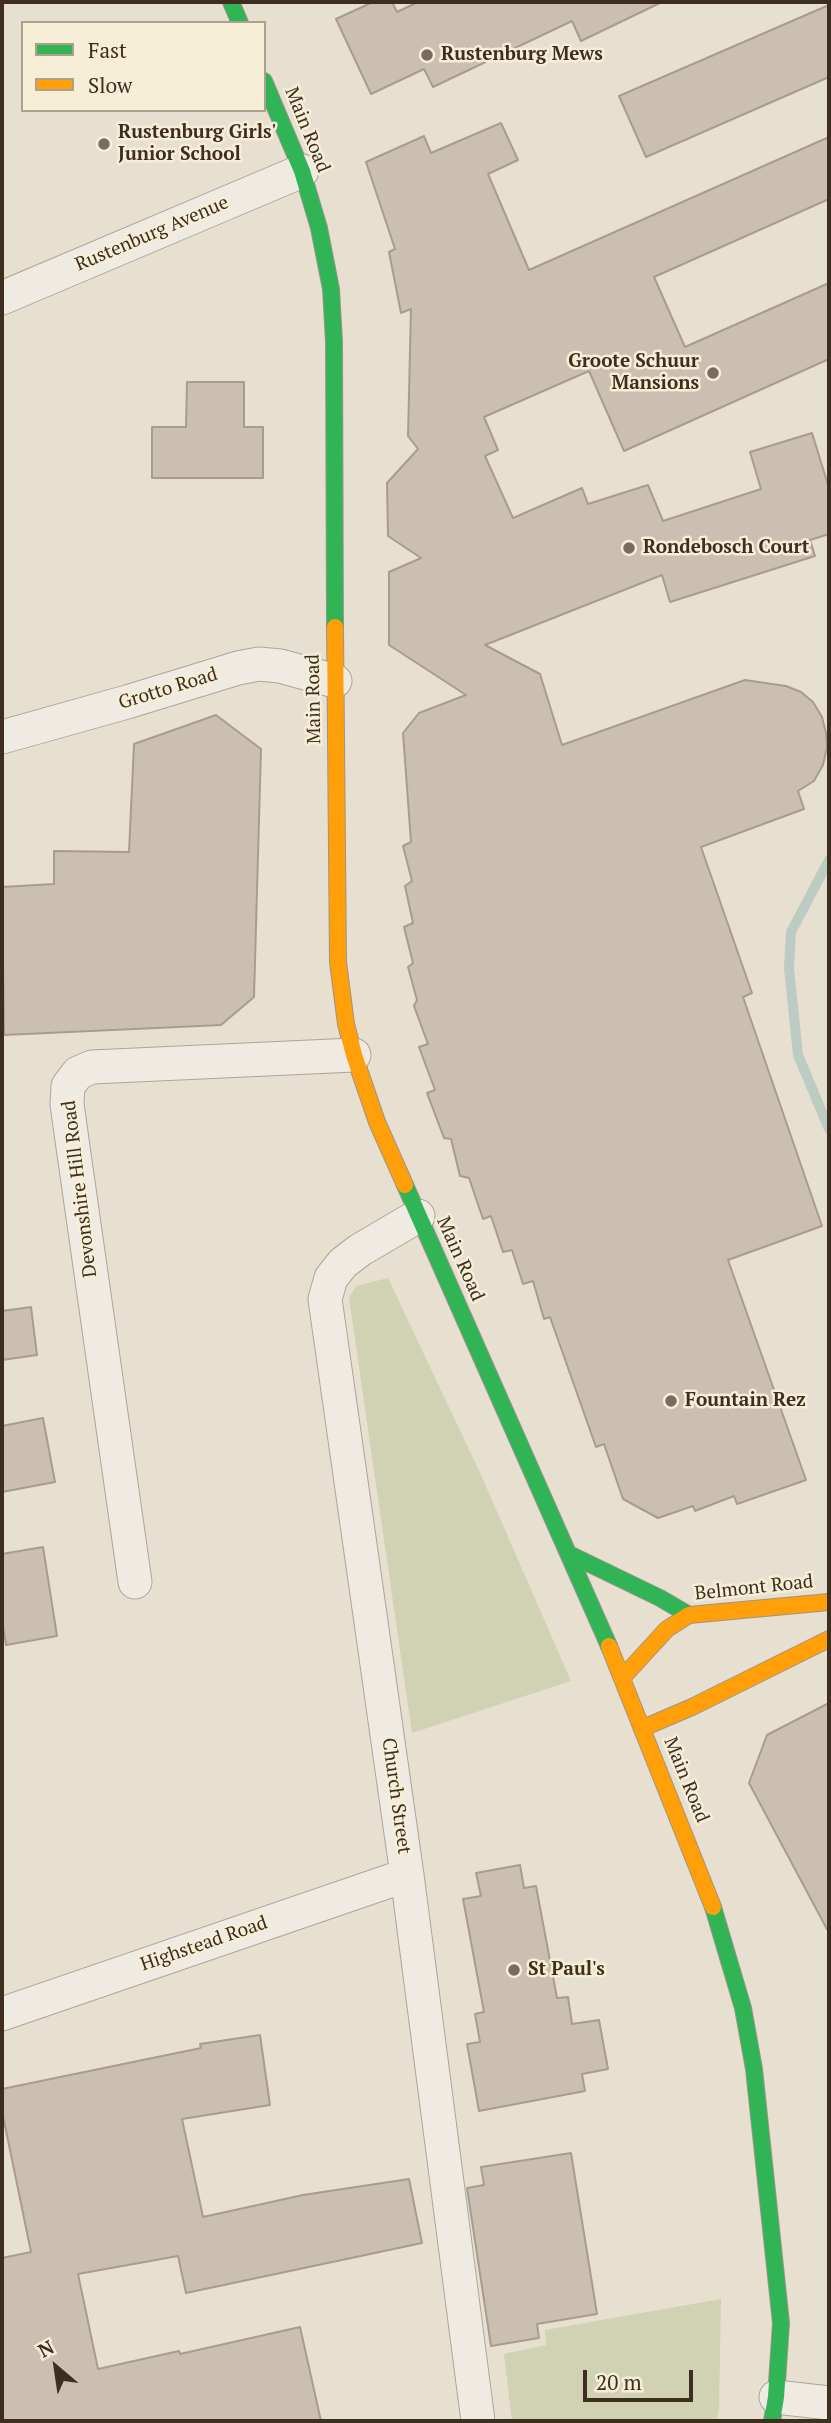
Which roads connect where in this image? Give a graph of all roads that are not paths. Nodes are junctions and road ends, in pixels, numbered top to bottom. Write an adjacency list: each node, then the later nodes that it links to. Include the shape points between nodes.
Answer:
1 (231, 2): 2 (main road)
2 (239, 21)
3 (266, 86): 4 (main road, Main Road)
4 (302, 171): 5 (street, Rustenburg Avenue); 6 (main road, Main Road, via 331,289)
5 (2, 298)
6 (335, 681): 7 (street, Grotto Road, via 259,664); 8 (main road, Main Road, via 338,962)
7 (2, 737)
8 (354, 1055): 9 (main road, Main Road); 11 (street, Devonshire Hill Road, via 92,1067 78,1073 68,1086)
9 (418, 1216): 10 (main road, Main Road); 17 (street, Church Street, via 343,1263 331,1278 325,1299)
10 (569, 1554): 13 (main road); 15 (main road, Main Road)
11 (135, 1582)
12 (829, 1602): 13 (main road, Belmont Road)
13 (689, 1615): 15 (main road, Belmont Road, via 667,1629)
14 (829, 1639): 16 (main road)
15 (623, 1677): 16 (main road, Main Road)
16 (643, 1728): 20 (main road, Main Road, via 708,1892 743,2008 754,2069 781,2323)
17 (407, 1875): 18 (street, Highstead Road); 21 (street, Church Street)
18 (2, 2014)
19 (829, 2403): 20 (street)
20 (774, 2409)
21 (478, 2421)

